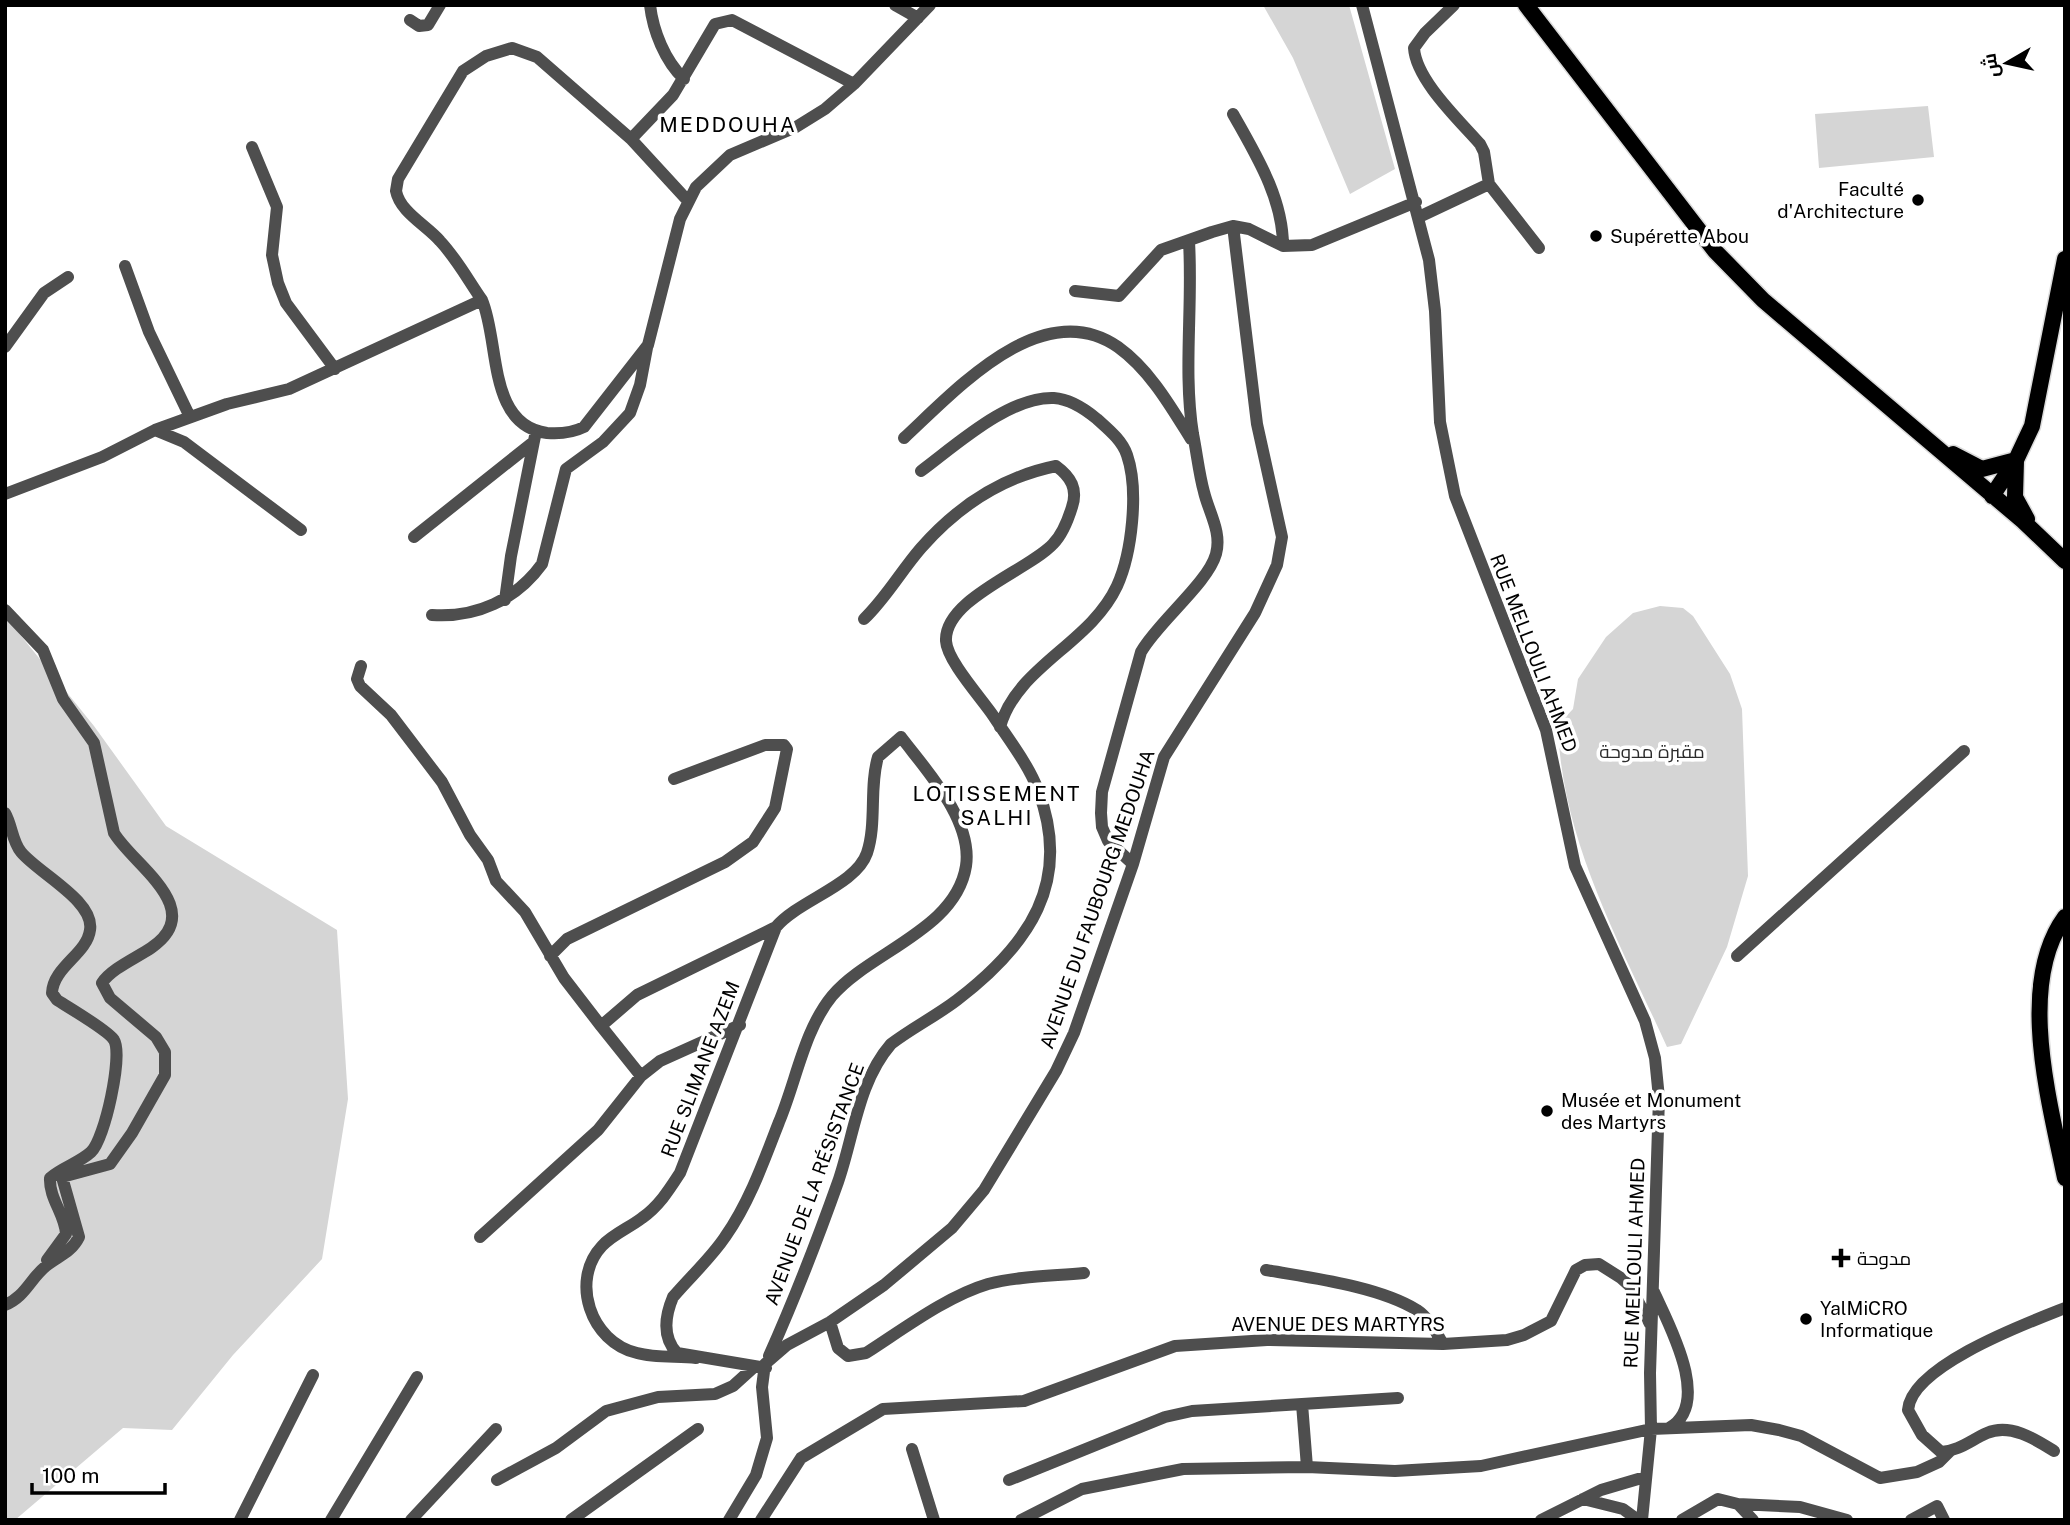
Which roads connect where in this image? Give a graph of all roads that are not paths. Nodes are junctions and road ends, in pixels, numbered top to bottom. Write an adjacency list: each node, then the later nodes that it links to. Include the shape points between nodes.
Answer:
1 (440, 5): 9 (street, via 428,25)
2 (650, 5): 10 (street, via 670,64)
3 (895, 5): 8 (street)
4 (930, 5): 8 (street)
5 (1362, 5): 17 (street, RUE MELLOULI AHMED)
6 (1454, 5): 15 (street, via 1425,33 1414,48 1414,57 1420,72 1480,144)
7 (1525, 5): 34 (main road, via 1715,251 1763,300)
8 (918, 18): 11 (street)
9 (410, 20)
10 (684, 79): 11 (street, via 715,24 732,20); 13 (street)
11 (854, 84): 16 (street, via 796,127 730,155 696,187)
12 (1233, 114): 21 (street, via 1283,220)
13 (631, 139): 16 (street); 27 (street, via 526,51 505,49 463,71 398,179 396,191 407,211 440,240)
14 (253, 147): 30 (street, via 277,207 272,255 278,283 286,303)
15 (1489, 184): 18 (street); 22 (street)
16 (688, 201): 28 (street)
17 (1416, 202): 18 (street, RUE MELLOULI AHMED); 21 (street, via 1312,245)
18 (1419, 217): 68 (street, RUE MELLOULI AHMED, via 1435,311 1440,422 1455,496 1546,730 1575,866 1645,1021 1656,1058 1659,1098)
19 (1233, 226): 20 (street); 21 (street); 55 (street, AVENUE DU FAUBOURG MEDOUHA, via 1257,424 1279,520 1281,551 1255,614 1164,757)
20 (1189, 242): 26 (street, via 1161,250 1119,296); 37 (street, via 1190,417)
21 (1283, 246)
22 (1538, 248)
23 (2065, 258): 38 (main road, via 2032,426)
24 (124, 266): 31 (street, via 149,332)
25 (68, 277): 29 (street, via 44,293)
26 (1075, 291)
27 (482, 300): 30 (street); 33 (street, via 508,408)
28 (648, 345): 33 (street, via 584,427 573,433); 46 (street, via 630,413 603,442 566,469 542,564)
29 (5, 347)
30 (335, 369): 31 (street, via 289,389)
31 (190, 417): 32 (street)
32 (155, 430): 40 (street, via 102,457); 42 (street, via 184,442)
33 (536, 431): 36 (street)
34 (1919, 436): 38 (main road, via 1982,469); 41 (main road)
35 (904, 438): 37 (street, via 960,386 1026,340 1077,331 1117,346 1134,361 1162,394)
36 (531, 444): 44 (street); 46 (street)
37 (1195, 446): 55 (street, via 1204,494 1217,529 1216,556 1142,652 1102,792 1102,827 1108,841)
38 (2016, 460): 41 (main road); 43 (main road, via 2015,497)
39 (921, 471): 51 (street, via 1012,409 1054,398 1086,410 1112,432 1126,454 1132,484 1130,539 1117,586 1089,627 1010,700)
40 (5, 494)
41 (1992, 496): 43 (main road)
42 (301, 530)
43 (2033, 531): 45 (main road)
44 (414, 537)
45 (2065, 561)
46 (505, 600): 48 (street, via 463,616)
47 (5, 610): 65 (street, via 43,650 63,699 94,743 114,833 157,881 172,910 170,926 159,943 102,983 110,998 156,1037 165,1052 165,1074 110,1164 62,1177 79,1237 64,1255)
48 (432, 615)
49 (864, 619): 51 (street, AVENUE DE LA RÉSISTANCE, via 956,513 982,494 1056,466 1066,474 1076,496 1066,526 1054,544 978,595 952,623 946,638 949,652)
50 (361, 666): 58 (street, via 360,686 403,730 442,782 496,881 525,912)
51 (1000, 727): 75 (street, AVENUE DE LA RÉSISTANCE, via 1032,778 1042,804 1050,857 1044,899 1028,929 979,981 883,1053 858,1109 816,1240)
52 (1964, 751): 59 (street)
53 (674, 779): 58 (street, via 765,746 784,745 787,749 775,808 753,842 725,862 567,939)
54 (5, 813): 65 (street, via 22,853 70,893 89,918 89,935 59,973 52,993 110,1035 117,1048 109,1114 98,1142 89,1154 50,1178 66,1234)
55 (1133, 864): 71 (street, AVENUE DU FAUBOURG MEDOUHA, via 1074,1033 984,1190 952,1228 884,1285)
56 (2065, 918): 63 (main road, via 2048,950 2040,1010 2050,1102)
57 (776, 927): 60 (street, RUE SLIMANE AZEM); 61 (street, via 637,995); 74 (street, RUE SLIMANE AZEM, via 861,863 869,843 878,757 901,737 952,805 964,843 964,874 951,900 922,929 841,986 822,1012 743,1206 724,1239 668,1308 672,1348)
58 (550, 956): 61 (street)
59 (1737, 956)
60 (740, 1025): 62 (street, via 660,1061); 74 (street, RUE SLIMANE AZEM, via 668,1193 603,1245 585,1279 588,1304 598,1324 623,1348)
61 (601, 1026): 62 (street)
62 (640, 1076): 64 (street, via 598,1130)
63 (2065, 1178)
64 (480, 1237)
65 (45, 1266): 69 (street, via 17,1300)
66 (1266, 1270): 73 (street, via 1388,1298 1417,1310)
67 (1084, 1273): 71 (street, via 984,1285 856,1355 848,1356 838,1348)
68 (1653, 1289): 72 (street, RUE MELLOULI AHMED); 80 (street, via 1688,1376 1682,1414)
69 (5, 1305)
70 (2065, 1308): 85 (street, via 1945,1364 1911,1396 1908,1410 1913,1424 1936,1448)
71 (830, 1322): 75 (street, AVENUE DU FAUBOURG MEDOUHA, via 787,1345)
72 (1651, 1327): 73 (street, AVENUE DES MARTYRS, via 1630,1286 1599,1264 1585,1265 1576,1270 1550,1321 1536,1329 1507,1340); 83 (street, RUE MELLOULI AHMED)
73 (1443, 1344): 98 (street, AVENUE DES MARTYRS, via 1267,1340 1175,1346 1024,1401 883,1409 800,1458)
74 (696, 1358): 75 (street, RUE SLIMANE AZEM)
75 (761, 1366): 89 (street, AVENUE DU FAUBOURG MEDOUHA, via 715,1395 658,1397 606,1411 556,1448); 97 (street, via 767,1419 764,1448 755,1475)
76 (313, 1375): 93 (street)
77 (417, 1377): 94 (street)
78 (1398, 1398): 79 (street)
79 (1301, 1404): 87 (street); 90 (street, via 1165,1417)
80 (1668, 1428): 83 (street); 85 (street, via 1751,1425 1779,1430 1801,1436 1880,1478 1917,1472)
81 (496, 1429): 95 (street)
82 (698, 1429): 96 (street)
83 (1651, 1429): 87 (street, via 1482,1466 1395,1471); 88 (street, RUE MELLOULI AHMED)
84 (912, 1449): 99 (street)
85 (1951, 1451): 86 (street, via 2004,1430 2030,1437)
86 (2054, 1451)
87 (1307, 1468): 100 (street, via 1183,1469 1082,1489)
88 (1645, 1477): 91 (street); 102 (street, RUE MELLOULI AHMED)
89 (497, 1480)
90 (1009, 1480)
91 (1583, 1499): 101 (street); 102 (street, via 1623,1509)
92 (1738, 1504): 103 (street, via 1718,1499); 104 (street); 105 (street, via 1800,1507)
93 (240, 1520)
94 (331, 1520)
95 (411, 1520)
96 (571, 1520)
97 (729, 1520)
98 (761, 1520)
99 (934, 1520)
100 (1021, 1520)
101 (1541, 1520)
102 (1640, 1520)
103 (1682, 1520)
104 (1753, 1520)
105 (1847, 1520)
106 (1911, 1520): 107 (street, via 1937,1506)
107 (1944, 1520)

